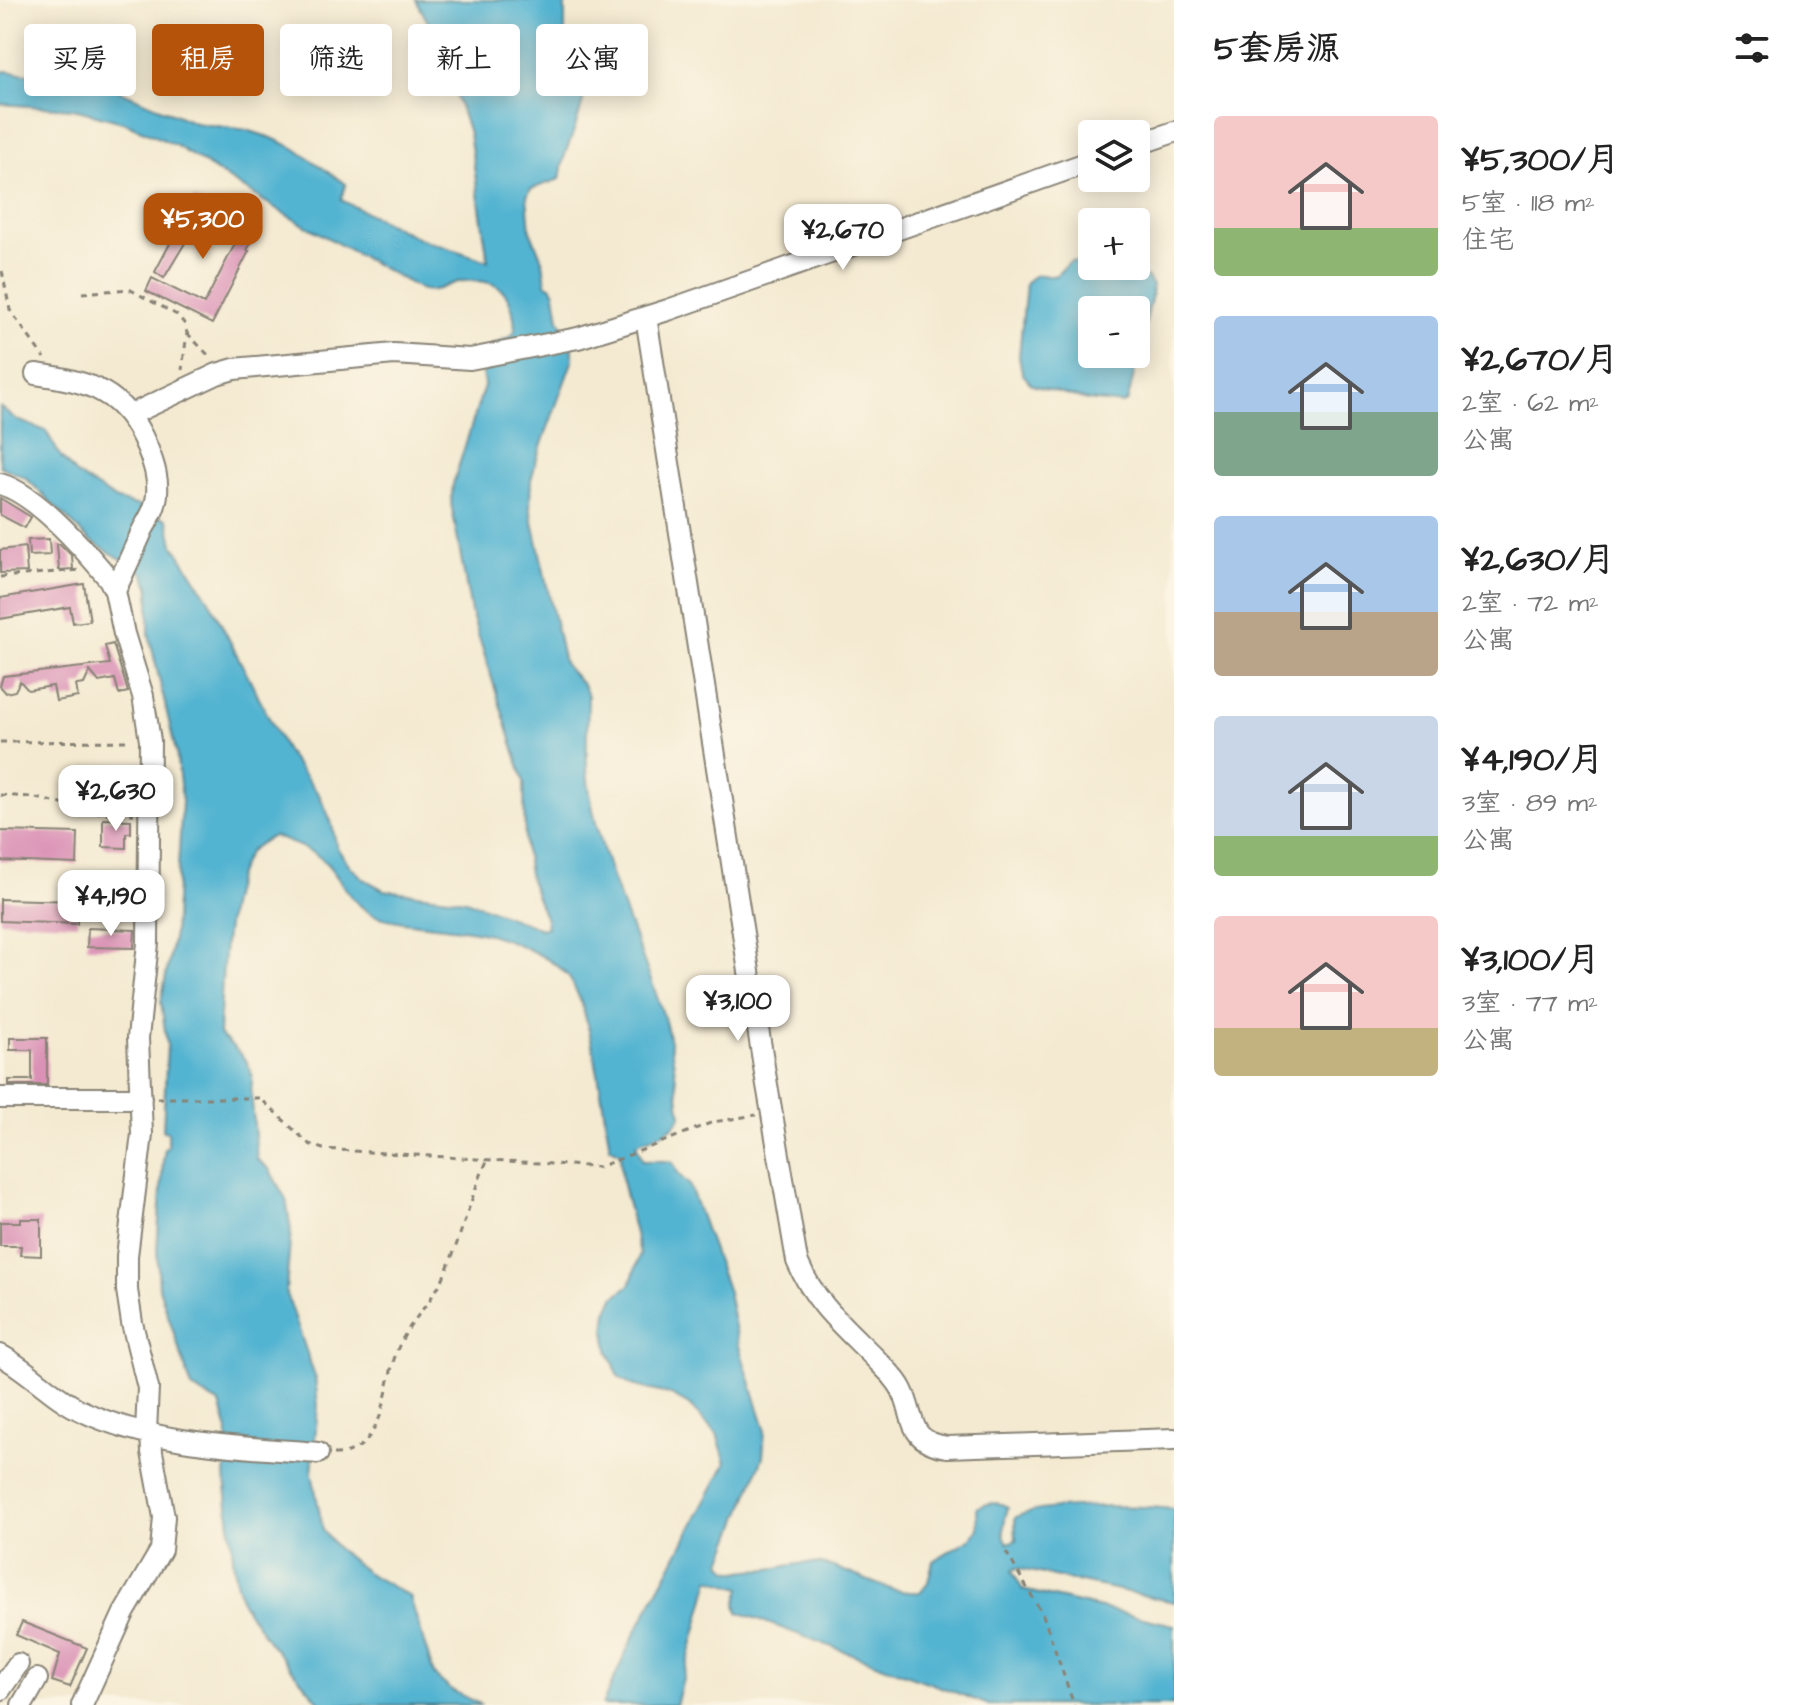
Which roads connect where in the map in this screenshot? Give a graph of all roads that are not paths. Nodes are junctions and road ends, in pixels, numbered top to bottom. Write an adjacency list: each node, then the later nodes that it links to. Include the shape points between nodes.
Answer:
1 (1174, 132): 2 (street)
2 (1150, 140)
3 (1078, 166): 4 (street)
4 (646, 317): 6 (street, via 578,338 470,359 394,354 234,369); 13 (street, via 772,1114 797,1261 806,1282 891,1374 920,1437 933,1445)
5 (36, 374): 6 (street, via 92,385 110,394)
6 (130, 415): 8 (street, via 154,466 157,485 154,507)
7 (0, 484): 8 (street, via 36,504 96,564)
8 (115, 591): 10 (street, via 150,741 148,943 138,1038)
9 (0, 1098): 10 (street)
10 (141, 1098): 12 (street, via 142,1152 129,1227 127,1290 148,1388)
11 (0, 1355): 12 (street, via 79,1410)
12 (148, 1432): 14 (street); 19 (street, via 164,1517 161,1550 87,1672)
13 (1174, 1439)
14 (318, 1453)
15 (18, 1664): 17 (street)
16 (37, 1679): 18 (street)
17 (0, 1690)
18 (22, 1705)
19 (82, 1705)

